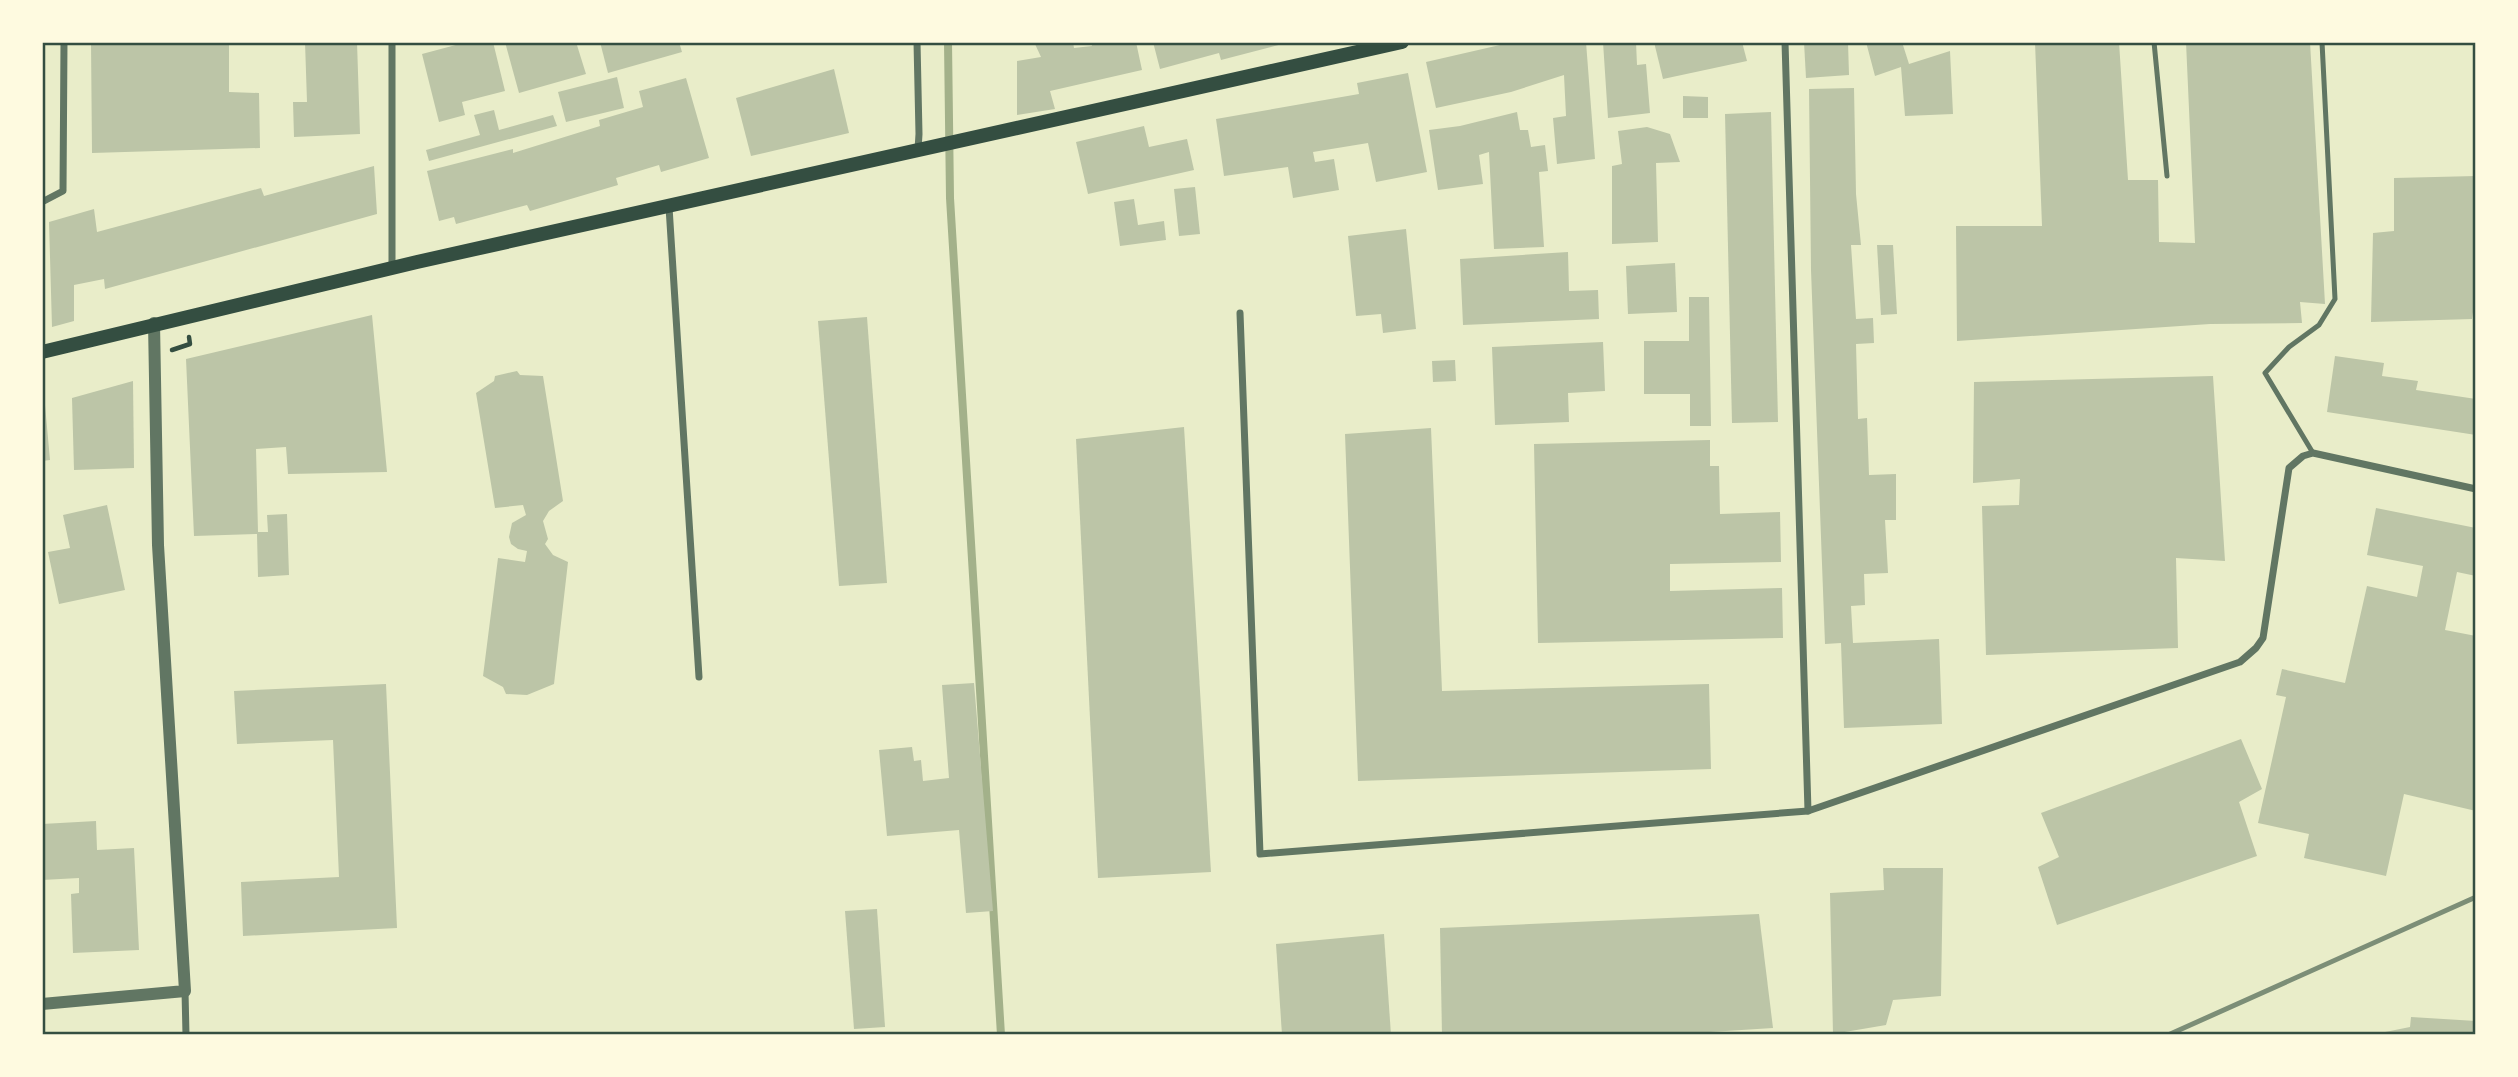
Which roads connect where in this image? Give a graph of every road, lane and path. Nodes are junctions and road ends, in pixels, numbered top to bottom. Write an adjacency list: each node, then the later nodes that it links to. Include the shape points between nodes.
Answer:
1 (64, 42): 10 (street, via 63,191)
2 (391, 42): 12 (street)
3 (916, 42): 8 (street)
4 (1402, 42): 8 (main road)
5 (1785, 42): 21 (street)
6 (2154, 42): 9 (lane)
7 (2322, 42): 18 (lane, via 2335,299 2319,325 2288,347 2265,373)
8 (918, 150): 11 (main road)
9 (2167, 176)
10 (42, 202)
11 (668, 206): 12 (main road); 20 (street)
12 (392, 268): 14 (main road)
13 (1240, 313): 21 (street, via 1260,854)
14 (187, 316): 15 (main road); 16 (path, via 190,344)
15 (154, 323): 17 (main road); 22 (street, via 159,545)
16 (169, 351)
17 (42, 352)
18 (2313, 453): 19 (street); 21 (street, via 2289,468 2263,638 2240,662)
19 (2476, 489)
20 (699, 677)
21 (1808, 811)
22 (185, 991): 23 (street); 24 (street)
23 (42, 1004)
24 (186, 1035)

